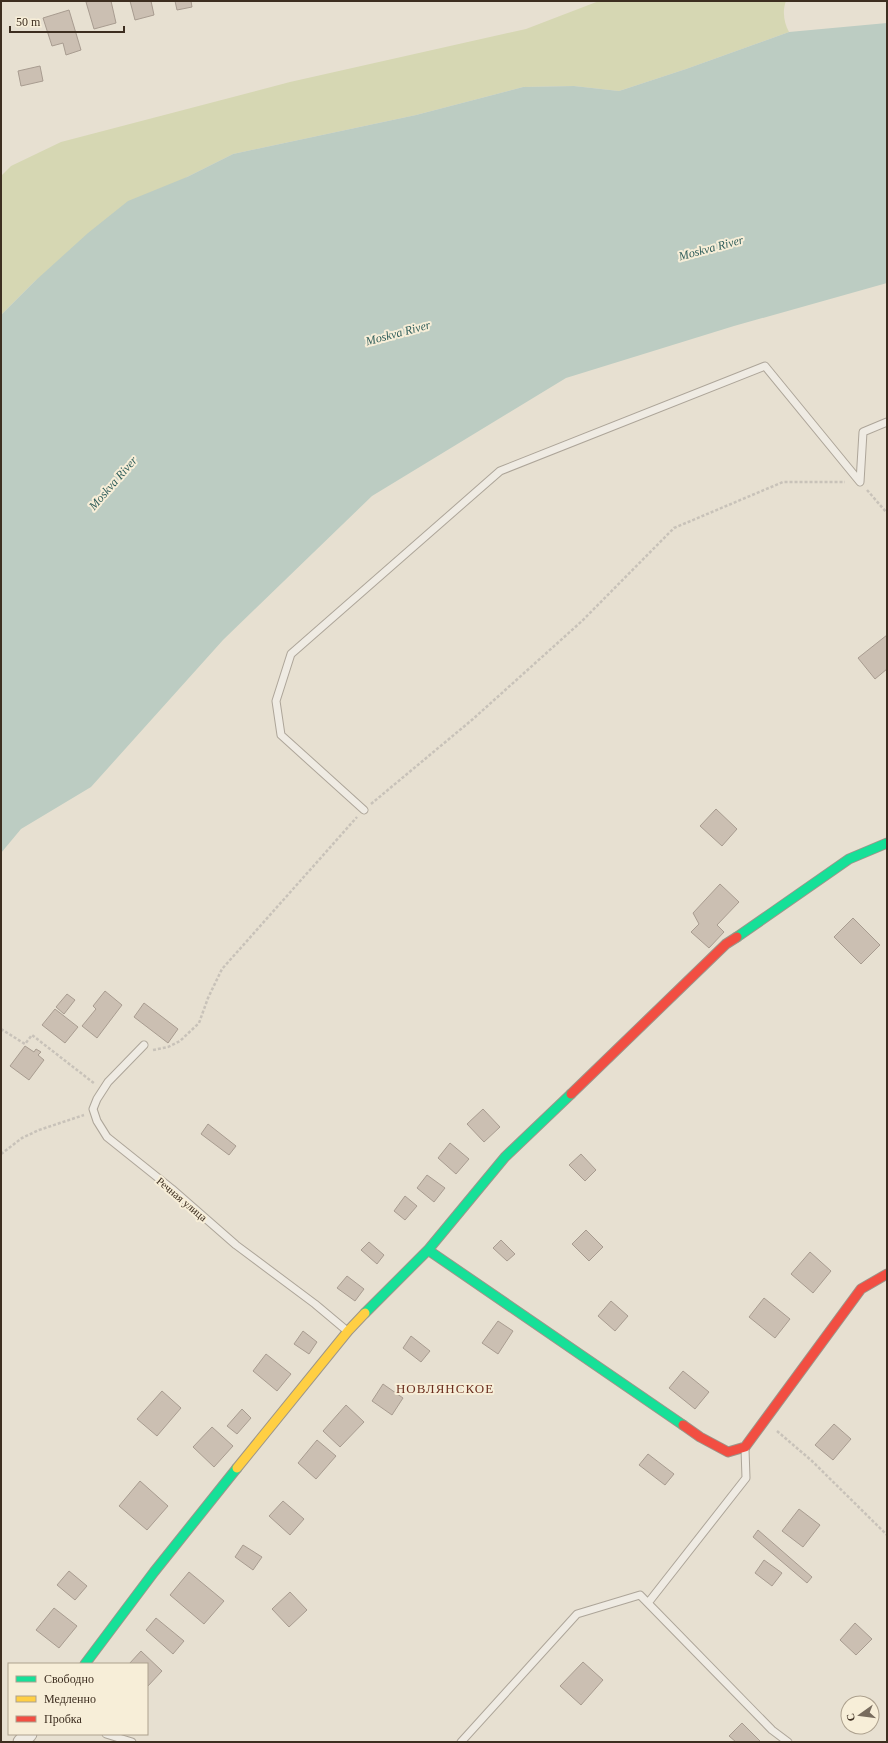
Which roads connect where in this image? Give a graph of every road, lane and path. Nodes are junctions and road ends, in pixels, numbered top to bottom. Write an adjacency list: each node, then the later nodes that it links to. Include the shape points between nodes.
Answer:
1 (887, 422): 2 (lane, via 863,432)
2 (860, 482): 3 (path); 4 (path, via 783,482 674,528 582,621); 4 (lane, via 765,366 500,471 291,654 276,701 281,735)
3 (887, 514)
4 (364, 810): 8 (path, via 222,969 199,1023 168,1047)
5 (887, 843): 12 (street, via 849,859 726,944 505,1157)
6 (1, 1029): 9 (path, via 25,1044 32,1035)
7 (144, 1045): 8 (lane)
8 (138, 1051): 9 (lane)
9 (102, 1091): 10 (lane)
10 (93, 1110): 11 (path, via 22,1138); 14 (lane, Речная улица, via 106,1137 172,1189 236,1245)
11 (1, 1154)
12 (428, 1250): 14 (street); 16 (street, via 700,1437 728,1452)
13 (887, 1274): 15 (street, via 861,1289)
14 (348, 1331): 19 (street, via 169,1554)
15 (765, 1420): 16 (street); 17 (path, via 812,1461)
16 (745, 1446): 18 (lane, via 746,1478)
17 (887, 1535)
18 (648, 1603): 22 (lane, via 640,1595 577,1614); 23 (lane, via 772,1730)
19 (87, 1663)
20 (109, 1735): 21 (lane)
21 (132, 1742)
22 (461, 1742)
23 (788, 1742)

